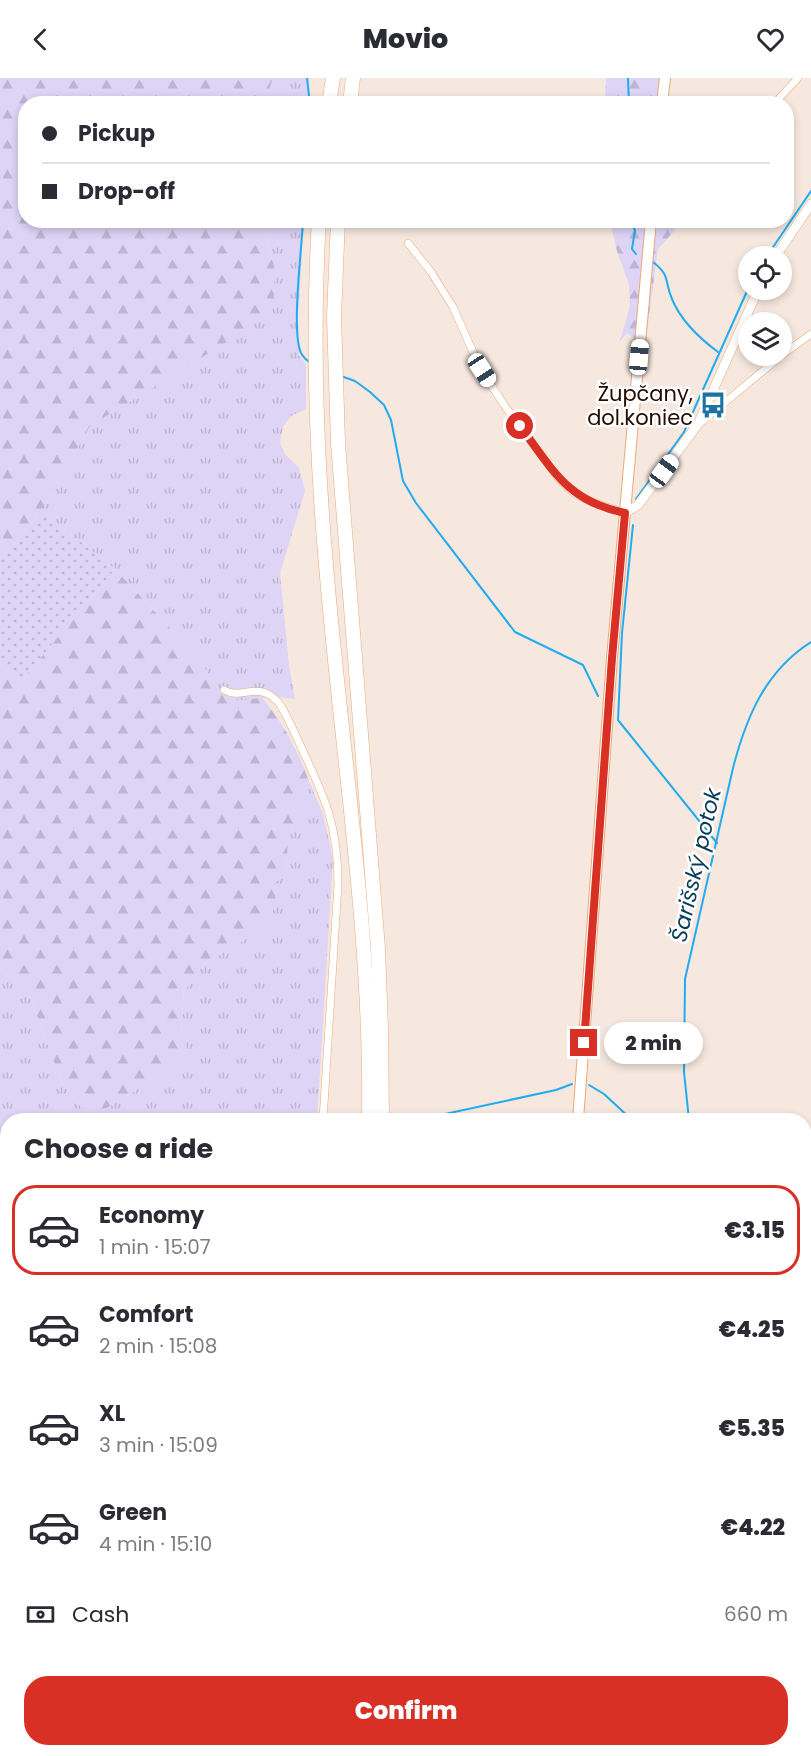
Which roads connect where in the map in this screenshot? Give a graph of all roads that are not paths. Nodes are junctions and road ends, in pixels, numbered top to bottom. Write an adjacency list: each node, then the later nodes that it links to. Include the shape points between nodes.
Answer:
1 (333, 78): 5 (highway)
2 (353, 78): 6 (highway)
3 (665, 78): 7 (main road)
4 (798, 78): 8 (street)
5 (330, 96)
6 (351, 96)
7 (663, 96)
8 (781, 96)
9 (811, 204): 14 (street)
10 (319, 228): 22 (highway, via 315,332 318,445)
11 (338, 228): 22 (highway, via 334,316 338,443 378,949)
12 (650, 228): 20 (main road)
13 (408, 243): 20 (street, via 453,307 482,370 507,409 560,479 589,501)
14 (783, 246)
15 (754, 300): 19 (street)
16 (811, 334): 17 (street)
17 (792, 347)
18 (768, 366): 19 (street)
19 (698, 424): 20 (street, via 638,505)
20 (625, 513): 26 (main road)
21 (224, 690): 23 (street, via 232,694 262,691 279,703 333,824 338,884)
22 (376, 1099): 24 (highway); 25 (highway)
23 (323, 1113)
24 (371, 1113)
25 (380, 1113)
26 (579, 1113)

